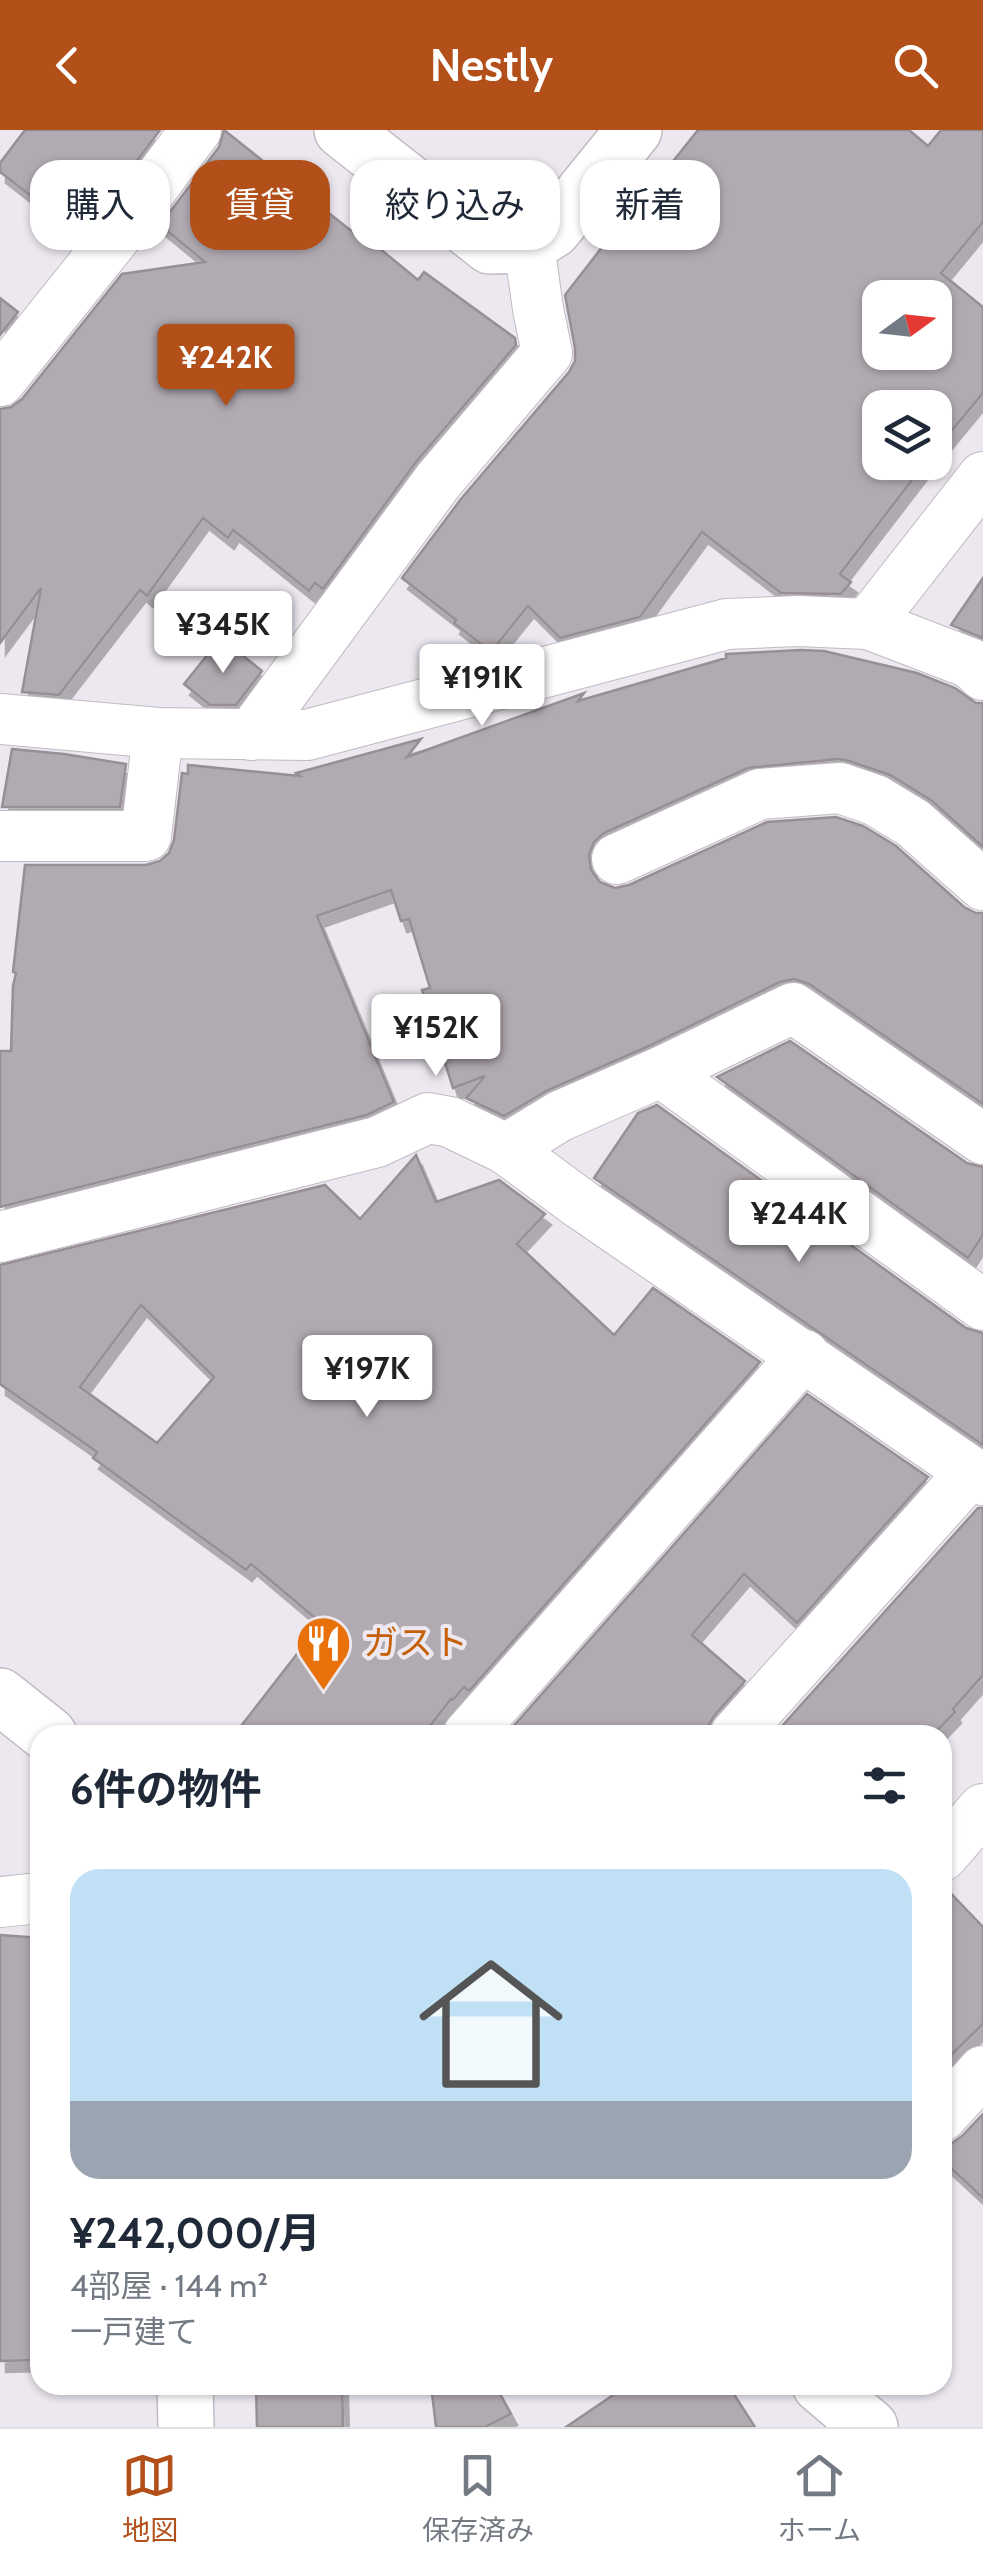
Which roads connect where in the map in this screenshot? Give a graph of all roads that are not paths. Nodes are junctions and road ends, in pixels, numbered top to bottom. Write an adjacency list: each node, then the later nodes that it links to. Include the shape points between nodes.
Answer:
1 (196, 130): 7 (street)
2 (342, 130): 4 (street)
3 (634, 130): 5 (street)
4 (380, 160)
5 (560, 221)
6 (530, 250): 13 (street, via 547,354 438,481)
7 (0, 381)
8 (983, 477): 9 (street)
9 (868, 624): 10 (street, via 970,663); 13 (street, via 727,624 307,735)
10 (983, 675)
11 (0, 719): 12 (street)
12 (158, 733): 13 (street); 14 (street, via 146,836)
13 (251, 735)
14 (0, 836)
15 (617, 860): 16 (street, via 760,794 840,788 913,823)
16 (983, 885)
17 (660, 1072): 18 (street, via 793,1008); 19 (street, via 560,1116); 21 (street)
18 (983, 1139)
19 (506, 1149): 20 (street, via 428,1118 377,1142); 22 (street)
20 (0, 1236)
21 (983, 1306)
22 (804, 1356): 23 (street); 26 (street)
23 (977, 1476): 27 (street)
24 (0, 1696): 25 (street)
25 (36, 1725)
26 (477, 1725)
27 (744, 1725)
28 (983, 1809): 29 (street)
29 (952, 1845)
30 (30, 1899): 31 (street)
31 (0, 1902)
32 (983, 2071): 33 (street)
33 (952, 2105)
34 (185, 2395): 36 (street)
35 (832, 2395): 37 (street)
36 (186, 2427)
37 (870, 2427)

